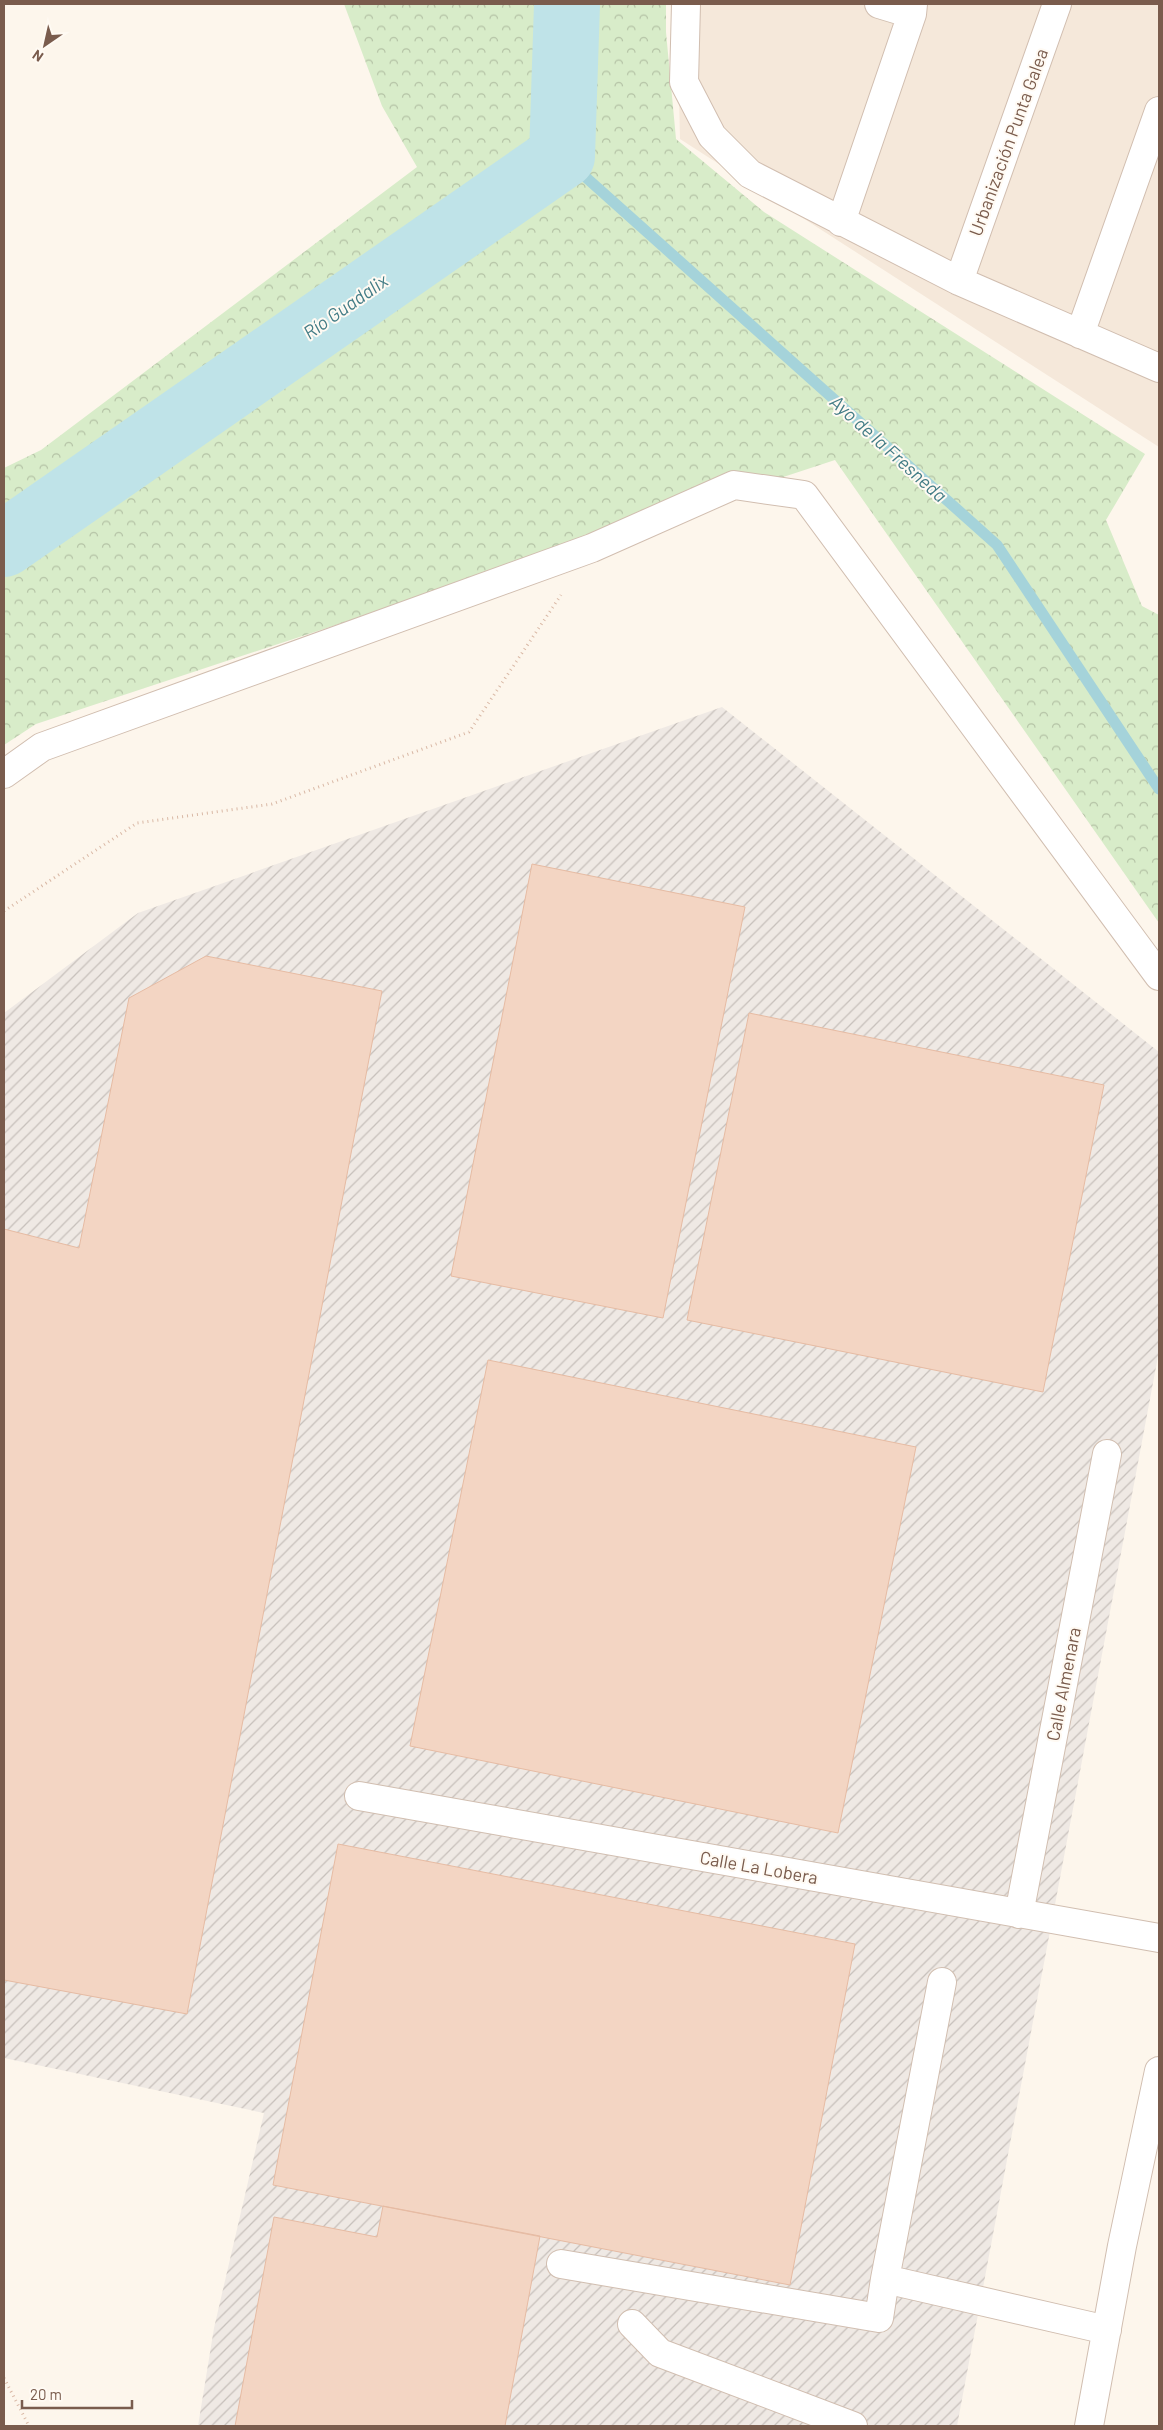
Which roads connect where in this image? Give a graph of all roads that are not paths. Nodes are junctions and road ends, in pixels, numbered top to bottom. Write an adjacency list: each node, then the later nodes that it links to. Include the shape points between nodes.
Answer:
1 (686, 4): 6 (street, via 684,82 712,136 750,174)
2 (879, 4): 4 (street)
3 (1057, 4): 7 (street, Urbanización Punta Galea)
4 (913, 9): 6 (street)
5 (1159, 111): 8 (street)
6 (841, 222): 7 (street)
7 (959, 281): 8 (street)
8 (1080, 334): 9 (street)
9 (1159, 368)
10 (4, 774): 11 (street, via 42,747 592,548 734,485 804,496)
11 (1159, 976)
12 (1107, 1454): 14 (street, Calle Almenara)
13 (359, 1796): 14 (street, Calle La Lobera)
14 (1019, 1914): 15 (street, Calle La Lobera)
15 (1159, 1938)
16 (942, 1982): 19 (street)
17 (1159, 2071): 21 (street)
18 (561, 2264): 19 (street, via 879,2318)
19 (885, 2279): 21 (street)
20 (632, 2324): 22 (street, via 660,2353)
21 (1107, 2330): 23 (street)
22 (853, 2426)
23 (1089, 2426)

